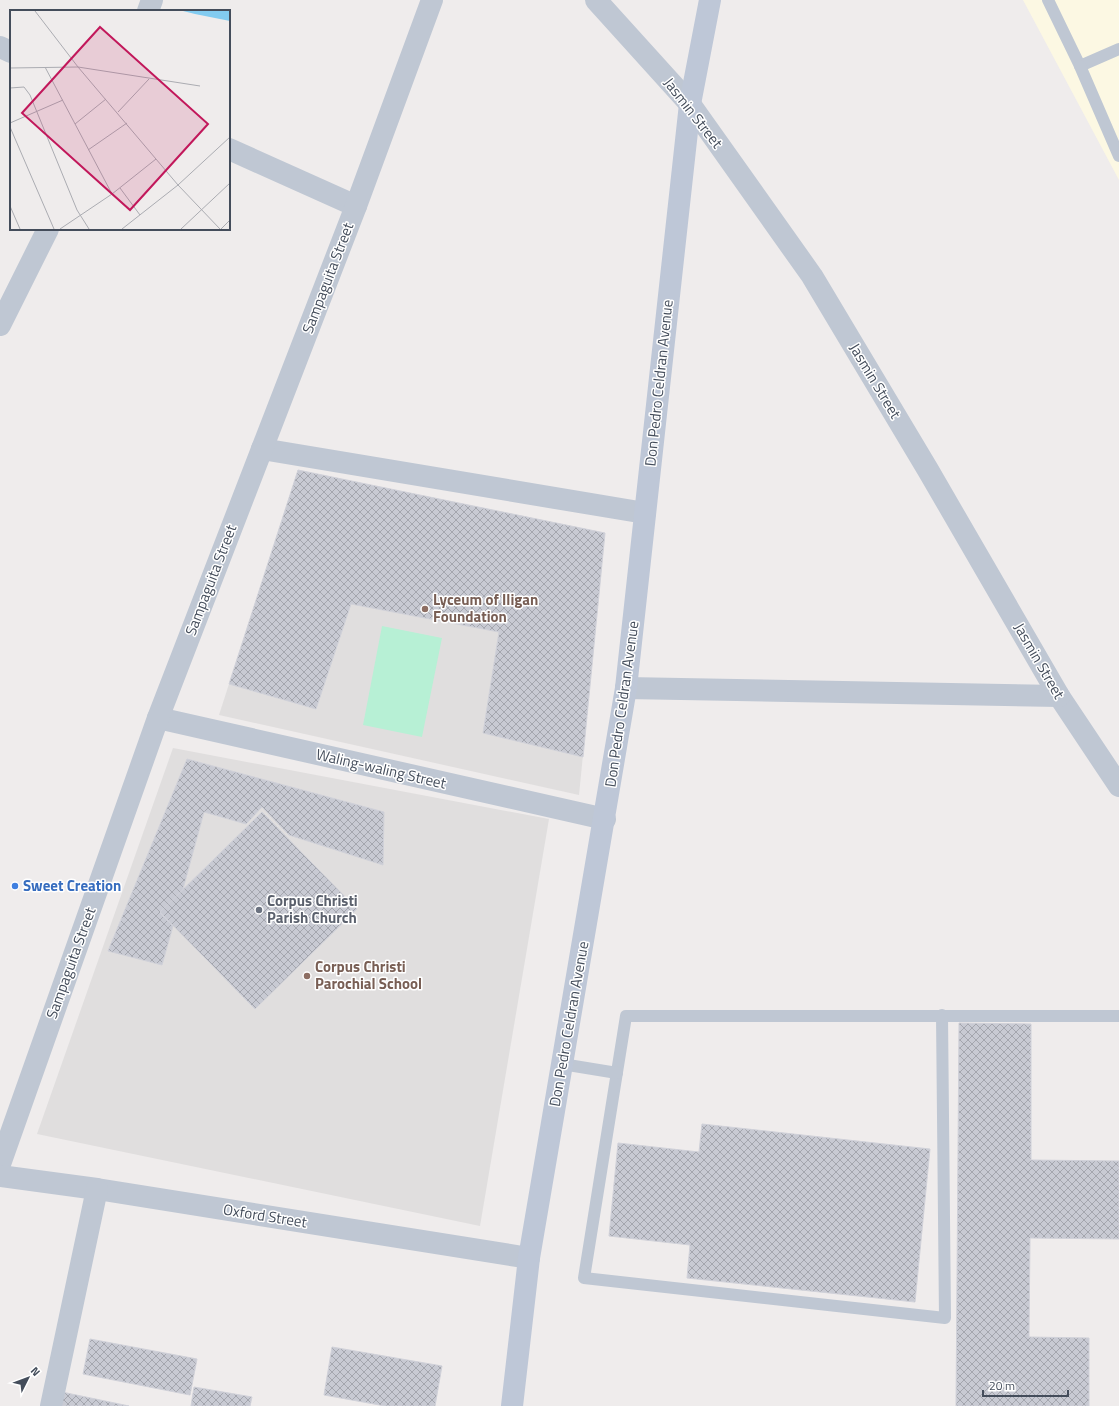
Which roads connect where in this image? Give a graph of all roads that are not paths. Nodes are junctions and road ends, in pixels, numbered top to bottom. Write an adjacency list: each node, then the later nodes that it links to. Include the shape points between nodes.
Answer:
1 (152, 0): 6 (street)
2 (432, 0): 14 (street, Sampaguita Street)
3 (596, 0): 11 (street, Jasmin Street)
4 (710, 0): 11 (main road, Don Pedro Celdran Avenue)
5 (1048, 0): 10 (lane)
6 (148, 10)
7 (0, 47): 9 (street)
8 (1119, 49): 10 (lane)
9 (10, 52)
10 (1080, 66): 13 (lane)
11 (690, 104): 18 (main road, Don Pedro Celdran Avenue); 20 (street, Jasmin Street, via 812,276)
12 (230, 149): 14 (street)
13 (1119, 156)
14 (356, 206): 17 (street, Sampaguita Street)
15 (48, 230): 16 (street)
16 (0, 325)
17 (262, 449): 18 (street); 21 (street, Sampaguita Street)
18 (645, 512): 19 (main road, Don Pedro Celdran Avenue)
19 (626, 688): 20 (street); 23 (main road, Don Pedro Celdran Avenue)
20 (1058, 696): 22 (street, Jasmin Street)
21 (158, 718): 23 (street, Waling-waling Street); 28 (street, Sampaguita Street)
22 (1119, 786)
23 (605, 820): 26 (main road, Don Pedro Celdran Avenue)
24 (942, 1015): 25 (lane); 27 (lane, via 626,1016); 27 (lane, via 945,1318 584,1278)
25 (1119, 1016)
26 (562, 1064): 27 (lane); 31 (main road, Don Pedro Celdran Avenue)
27 (617, 1073)
28 (0, 1164)
29 (0, 1176): 30 (street, Oxford Street)
30 (97, 1189): 31 (street, Oxford Street); 32 (street)
31 (529, 1258): 33 (main road, Don Pedro Celdran Avenue)
32 (51, 1406)
33 (512, 1406)

